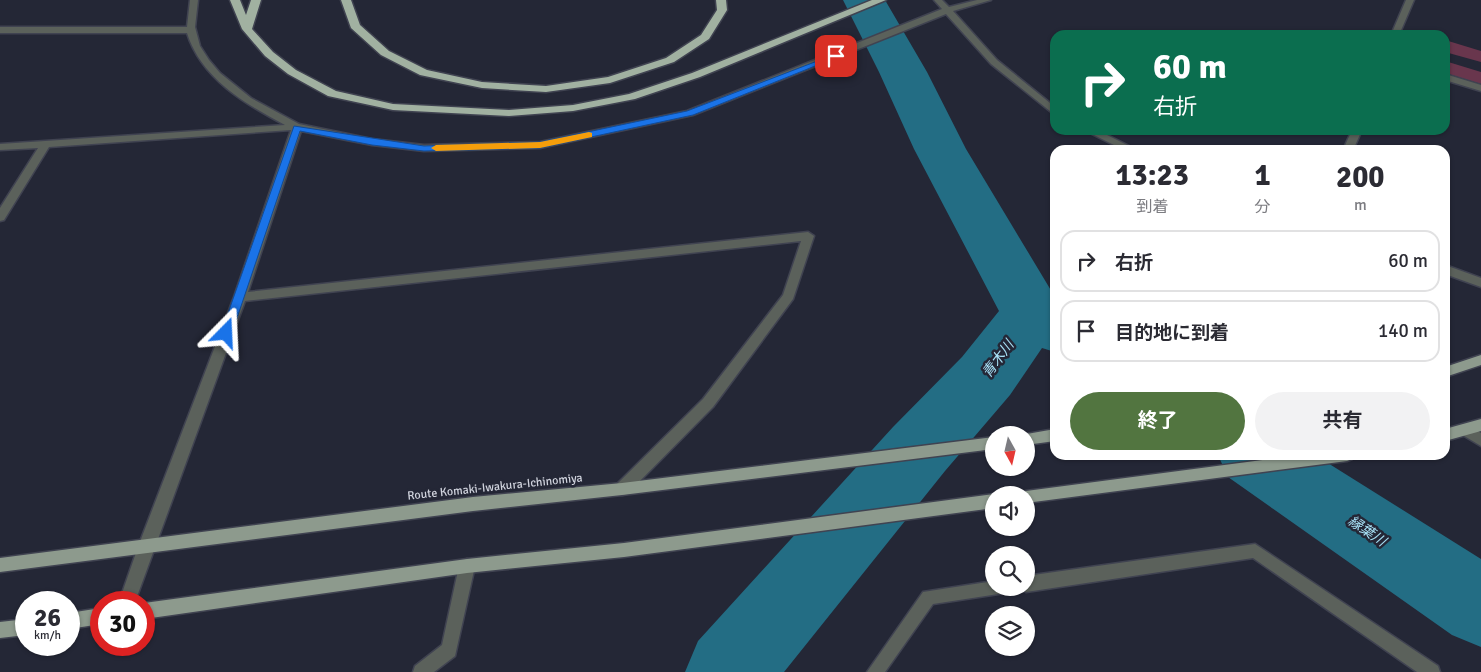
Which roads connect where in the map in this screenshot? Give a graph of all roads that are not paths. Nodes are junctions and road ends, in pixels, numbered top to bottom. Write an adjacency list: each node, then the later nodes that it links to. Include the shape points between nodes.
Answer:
1 (194, 0): 13 (street)
2 (235, 0): 11 (highway)
3 (256, 0): 11 (highway)
4 (346, 0): 5 (highway, via 356,26 386,53 424,73 482,85 546,89 610,80 670,60 705,37 722,10)
5 (721, 0)
6 (881, 0): 11 (highway, via 696,75 631,97 573,108 508,113 393,107 332,94 292,72 269,54)
7 (938, 0): 10 (street)
8 (986, 0): 10 (street)
9 (1410, 0): 14 (street)
10 (948, 10): 17 (street, via 994,62); 18 (street, via 690,113 540,145 424,148)
11 (247, 29)
12 (0, 30): 13 (street)
13 (191, 30): 18 (street, via 207,65 270,114)
14 (1398, 30)
15 (1450, 79): 16 (street)
16 (1481, 88)
17 (1050, 108)
18 (297, 128): 20 (street); 26 (street)
19 (1099, 135): 21 (street)
20 (46, 143): 22 (street); 23 (street)
21 (1121, 145)
22 (0, 147)
23 (0, 217)
24 (1450, 271): 25 (street)
25 (1481, 283)
26 (240, 297): 37 (street, via 808,236 790,296 708,403); 40 (street)
27 (1481, 360): 28 (main road)
28 (1450, 370)
29 (1481, 425): 30 (main road)
30 (1466, 430): 31 (main road); 34 (street)
31 (1450, 434)
32 (1050, 436): 33 (main road)
33 (1035, 438)
34 (1481, 440)
35 (985, 444): 37 (main road, Route Komaki-Iwakura-Ichinomiya)
36 (1309, 460): 38 (main road)
37 (622, 489): 40 (main road, Route Komaki-Iwakura-Ichinomiya, via 473,504)
38 (1035, 496)
39 (985, 502): 42 (main road, via 624,550)
40 (146, 547): 41 (main road, Route Komaki-Iwakura-Ichinomiya); 45 (street)
41 (0, 565)
42 (467, 566): 46 (main road); 49 (street, via 449,650)
43 (1035, 583): 51 (street, via 1255,551)
44 (985, 590): 50 (street, via 929,598)
45 (131, 591)
46 (155, 609)
47 (15, 628): 48 (main road)
48 (0, 630)
49 (421, 672)
50 (875, 672)
51 (1432, 672)

